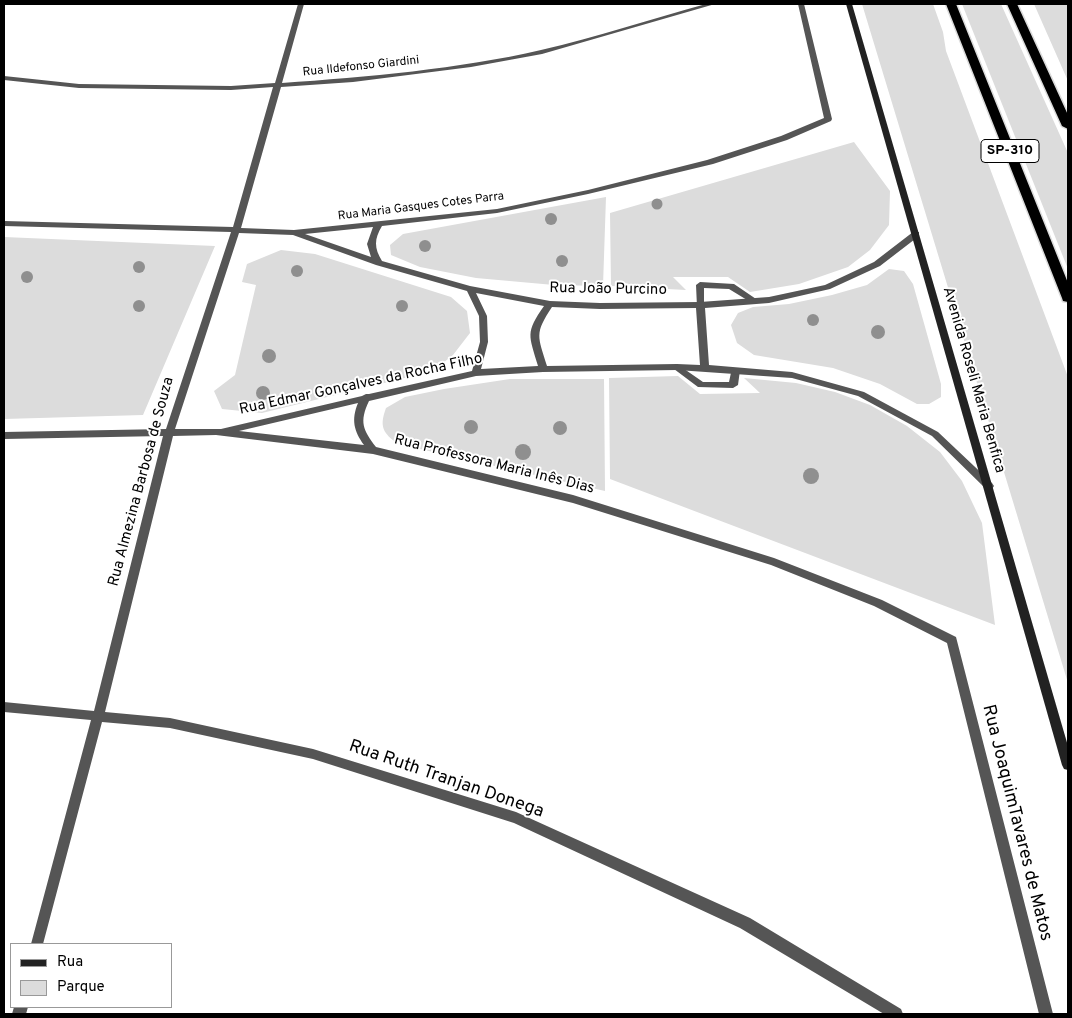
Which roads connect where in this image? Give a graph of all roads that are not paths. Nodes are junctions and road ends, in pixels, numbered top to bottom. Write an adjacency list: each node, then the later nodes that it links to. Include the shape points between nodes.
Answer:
1 (301, 4): 8 (street, Rua Almezina Barbosa de Souza)
2 (712, 4): 8 (street, Rua Ildefonso Giardini, via 542,52 420,72)
3 (801, 4): 11 (street, Rua Maria Gasques Cotes Parra, via 828,119 784,138 710,162 588,192 497,211)
4 (849, 4): 14 (main road, Avenida Roseli Maria Benfica)
5 (952, 4): 17 (highway, SP-310)
6 (1012, 4): 9 (highway)
7 (4, 78): 8 (street, Rua Ildefonso Giardini, via 79,86)
8 (277, 86): 12 (street, Rua Almezina Barbosa de Souza)
9 (1068, 126)
10 (4, 223): 12 (street, Rua Maria Gasques Cotes Parra)
11 (379, 224): 13 (street, Rua Maria Gasques Cotes Parra); 15 (street, via 371,236 370,250)
12 (236, 230): 13 (street, Rua Maria Gasques Cotes Parra); 28 (street, Rua Almezina Barbosa de Souza)
13 (294, 233): 15 (street, Rua João Purcino)
14 (916, 234): 18 (street, Rua João Purcino, via 877,264 827,287); 31 (main road, Avenida Roseli Maria Benfica)
15 (379, 263): 16 (street, Rua João Purcino)
16 (470, 289): 19 (street, Rua João Purcino); 25 (street, via 484,316 484,342)
17 (1068, 298)
18 (755, 301): 20 (street, Rua João Purcino); 20 (street, via 732,286 700,285)
19 (550, 304): 20 (street, Rua João Purcino); 23 (street, via 536,324 534,338)
20 (700, 304): 22 (street)
21 (678, 367): 22 (street, Rua Edmar Gonçalves da Rocha Filho); 23 (street, Rua Edmar Gonçalves da Rocha Filho); 24 (street, via 700,385 733,385)
22 (705, 368): 24 (street, Rua Edmar Gonçalves da Rocha Filho)
23 (543, 369): 25 (street, Rua Edmar Gonçalves da Rocha Filho)
24 (735, 370): 31 (street, Rua Edmar Gonçalves da Rocha Filho, via 792,375 861,394 935,434)
25 (476, 373): 26 (street, Rua Edmar Gonçalves da Rocha Filho)
26 (366, 396): 27 (street, Rua Edmar Gonçalves da Rocha Filho); 30 (street, via 358,415 360,434)
27 (216, 432): 28 (street, Rua Professora Maria Inês Dias); 30 (street, Rua Professora Maria Inês Dias)
28 (169, 433): 29 (street, Rua Professora Maria Inês Dias); 34 (street, Rua Almezina Barbosa de Souza)
29 (4, 435)
30 (373, 450): 32 (street, Rua Professora Maria Inês Dias, via 573,499 774,562 878,603)
31 (989, 486): 35 (main road, Avenida Roseli Maria Benfica)
32 (952, 640): 38 (street, Rua JoaquimTavares de Matos)
33 (4, 707): 34 (street, Rua Ruth Tranjan Donega)
34 (98, 716): 36 (street, Rua Almezina Barbosa de Souza); 37 (street, Rua Ruth Tranjan Donega, via 170,723 313,754 516,818 744,923)
35 (1068, 764)
36 (37, 943)
37 (896, 1014)
38 (1046, 1014)

